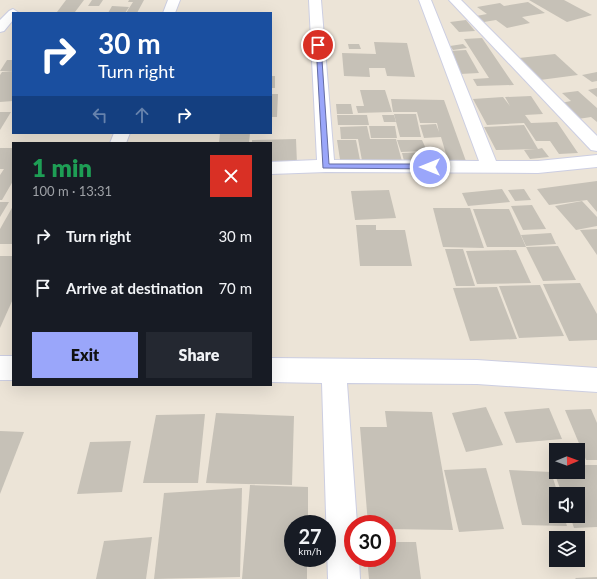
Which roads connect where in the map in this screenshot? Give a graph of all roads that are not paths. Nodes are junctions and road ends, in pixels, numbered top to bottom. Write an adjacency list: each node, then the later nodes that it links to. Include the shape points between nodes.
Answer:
1 (174, 0): 5 (street)
2 (315, 0): 11 (street)
3 (425, 0): 12 (street)
4 (455, 0): 8 (street)
5 (169, 12)
6 (12, 14): 7 (street)
7 (0, 28)
8 (597, 146)
9 (597, 161): 10 (street)
10 (574, 164): 12 (street); 14 (street)
11 (326, 166): 12 (street); 13 (street)
12 (490, 167)
13 (272, 168)
14 (597, 178)
15 (272, 370): 16 (street)
16 (334, 371): 17 (street, via 477,372); 18 (street)
17 (597, 380)
18 (344, 579)

